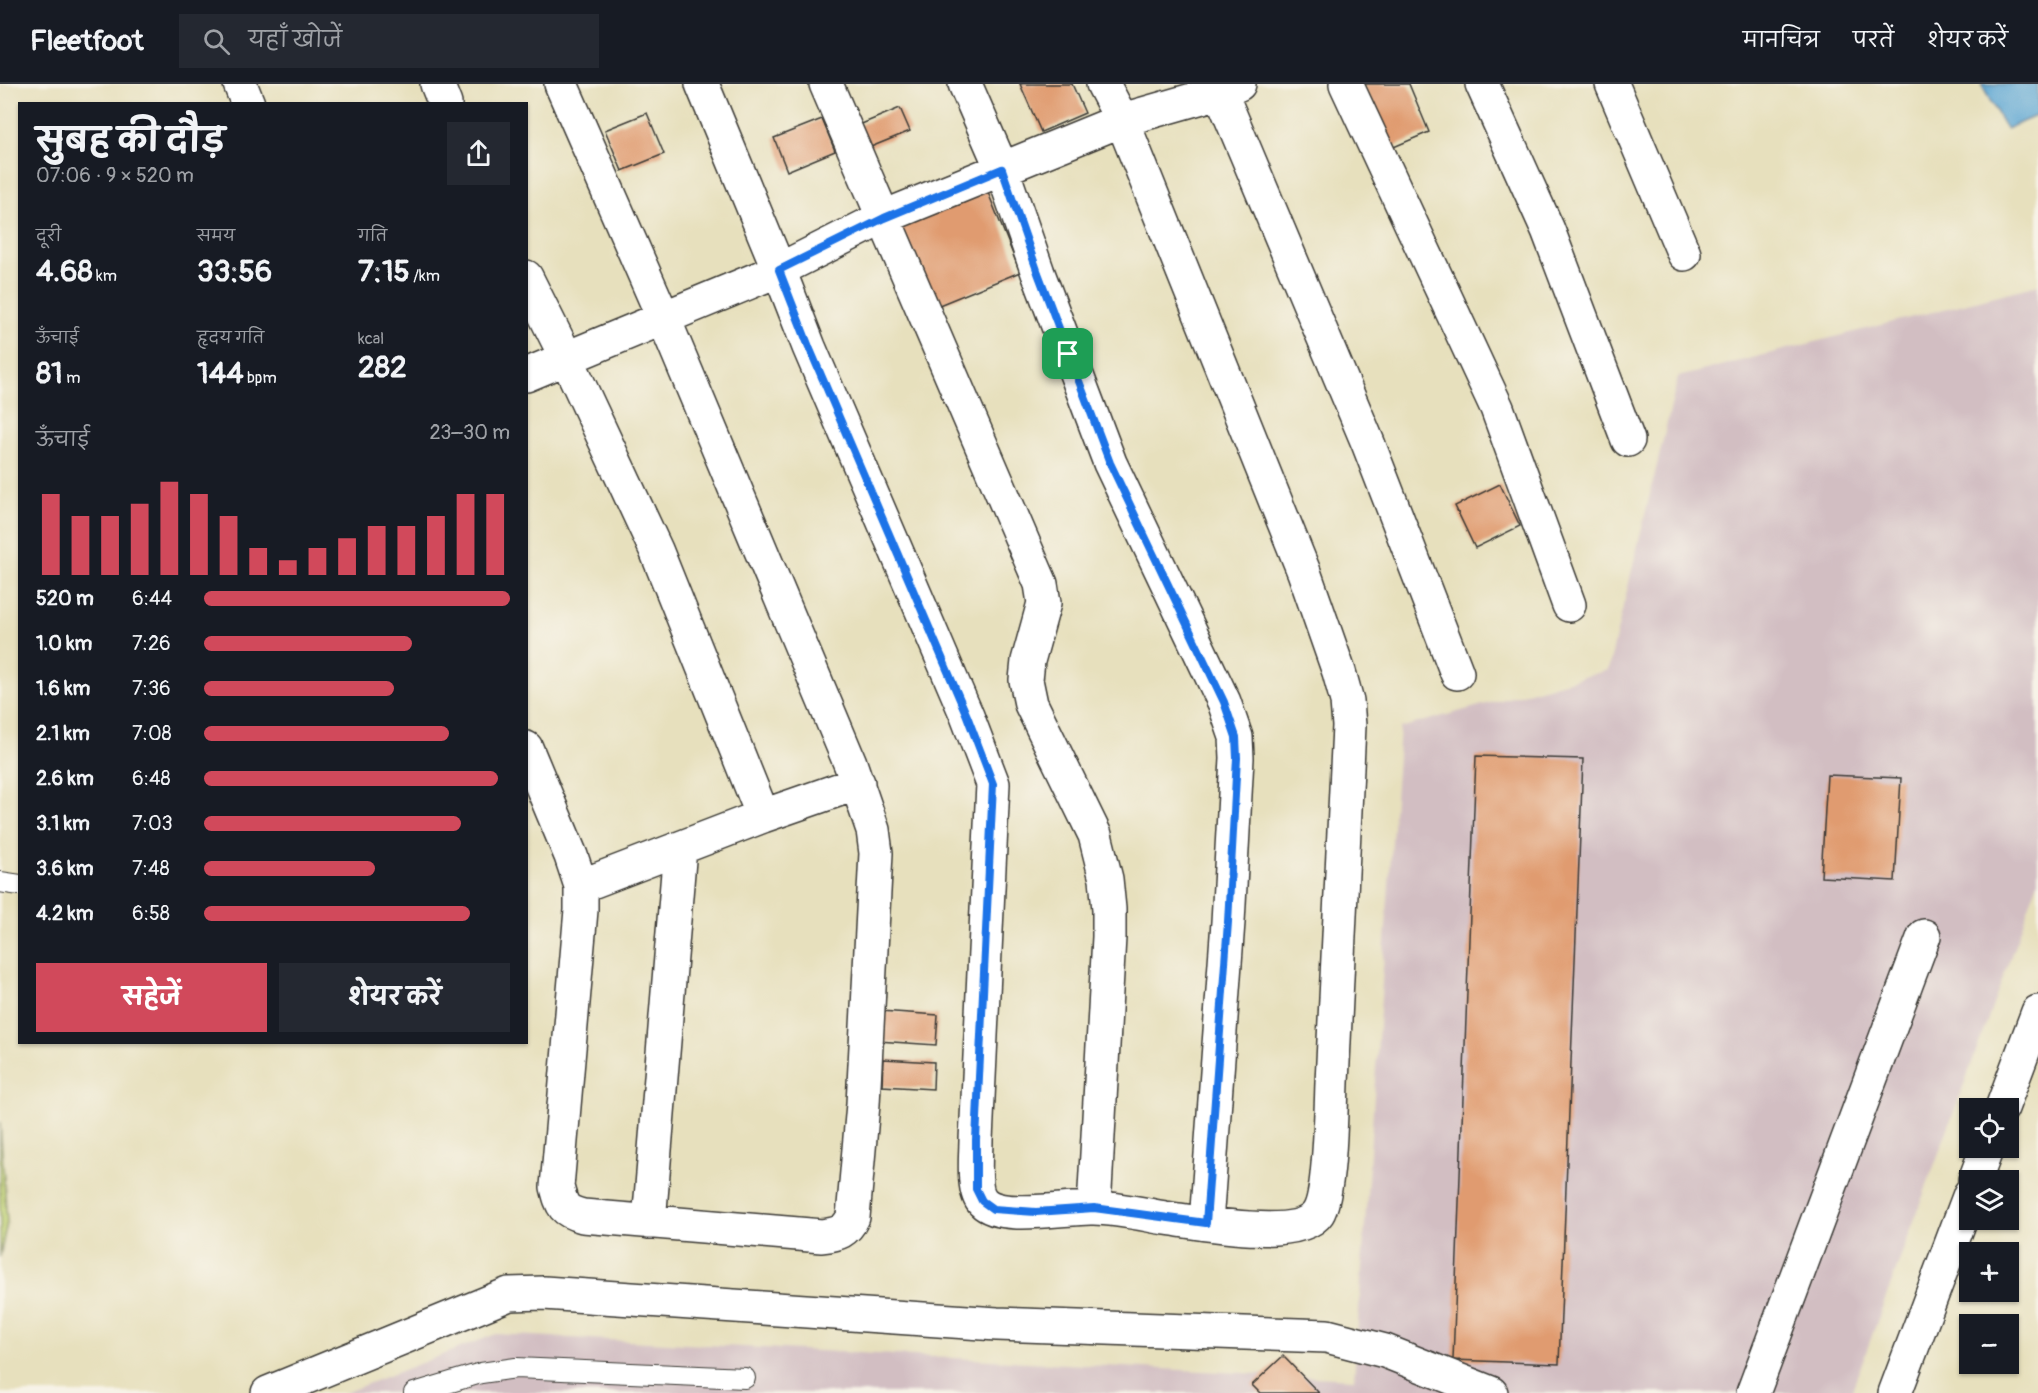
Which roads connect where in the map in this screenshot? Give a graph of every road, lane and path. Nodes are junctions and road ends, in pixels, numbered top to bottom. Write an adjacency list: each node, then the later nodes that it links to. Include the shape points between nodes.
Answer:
1 (240, 84): 12 (street)
2 (437, 84): 13 (street)
3 (561, 84): 20 (street)
4 (702, 84): 18 (street)
5 (826, 84): 16 (street)
6 (965, 84): 15 (street)
7 (1103, 84): 14 (street)
8 (1346, 84): 24 (street, via 1497,408)
9 (1482, 84): 23 (street, via 1548,230)
10 (1611, 84): 17 (street)
11 (1225, 87): 14 (street); 25 (street)
12 (247, 102)
13 (444, 102)
14 (1122, 120): 15 (street); 38 (street, via 1304,572 1347,701 1349,726 1324,1198 1318,1213 1308,1222 1294,1226 1228,1227)
15 (1002, 169): 16 (street); 38 (street, via 1110,463 1224,702 1236,737 1228,922)
16 (884, 218): 18 (street); 36 (street, via 1041,584 1044,603 1026,680 1030,704 1095,835 1106,879 1109,937)
17 (1684, 254)
18 (779, 270): 20 (street); 36 (street, via 993,784 976,1189 982,1201 993,1209 1036,1212)
19 (528, 281): 21 (street)
20 (664, 319): 21 (street); 27 (street)
21 (567, 359): 22 (street); 28 (street, via 656,550)
22 (528, 374)
23 (1628, 440)
24 (1569, 604)
25 (1457, 673)
26 (528, 753): 32 (street)
27 (858, 783): 28 (street); 37 (street, via 876,853 863,1104 849,1226 841,1233 822,1236)
28 (763, 816): 29 (street)
29 (680, 848): 32 (street); 37 (street)
30 (0, 882): 31 (lane)
31 (18, 885)
32 (581, 886): 37 (street, via 557,1187 568,1212)
33 (1924, 936): 44 (street)
34 (2038, 1012): 35 (street)
35 (2006, 1098)
36 (1094, 1208): 38 (street)
37 (649, 1222)
38 (1206, 1223)
39 (1959, 1223): 45 (street)
40 (745, 1378): 42 (lane, via 516,1368 481,1372)
41 (268, 1393): 43 (street, via 509,1294 544,1293 997,1324 1327,1336 1385,1351)
42 (414, 1393)
43 (1491, 1393)
44 (1753, 1393)
45 (1895, 1393)

